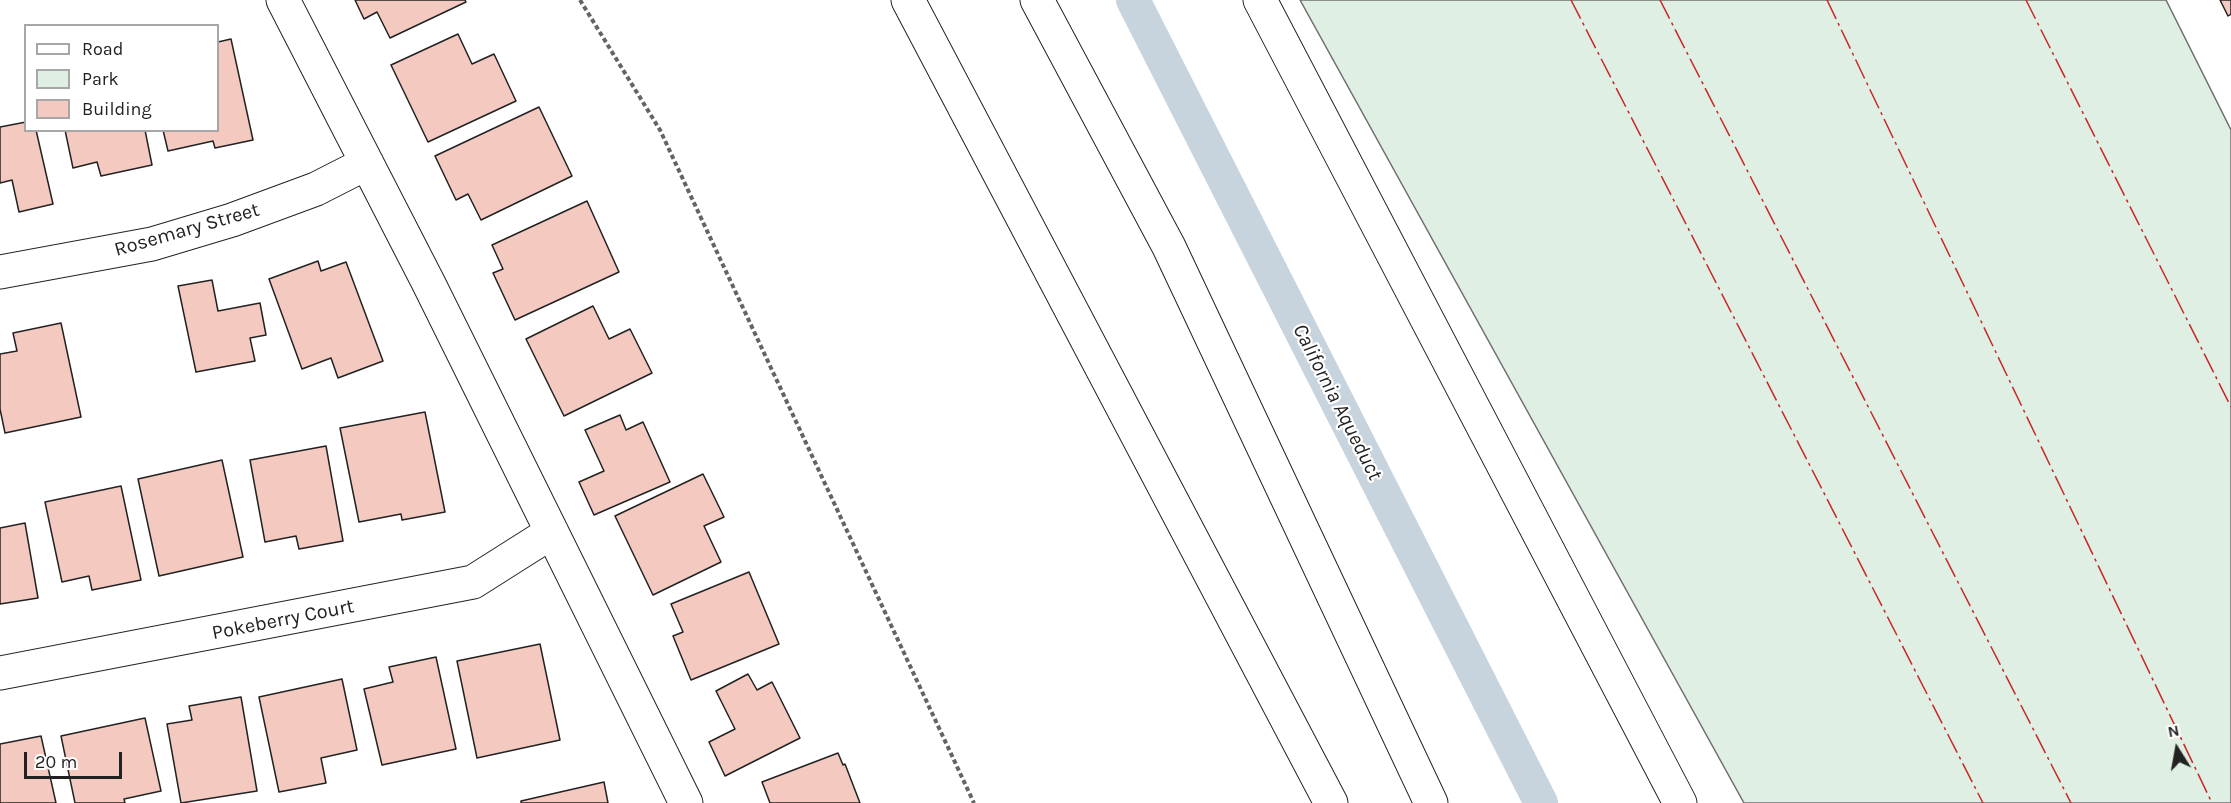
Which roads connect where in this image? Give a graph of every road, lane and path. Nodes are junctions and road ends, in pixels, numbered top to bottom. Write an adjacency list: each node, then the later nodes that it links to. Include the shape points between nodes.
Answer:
1 (283, 0): 6 (street)
2 (580, 0): 11 (path, via 660,130)
3 (908, 0): 12 (street)
4 (1036, 0): 13 (street, via 1169,247)
5 (1260, 0): 14 (street)
6 (367, 163): 7 (street, Rosemary Street, via 316,189 152,244); 8 (street)
7 (0, 272)
8 (552, 532): 9 (street, Pokeberry Court, via 473,582); 10 (street)
9 (0, 673)
10 (686, 803)
11 (974, 803)
12 (1331, 803)
13 (1431, 803)
14 (1680, 803)

